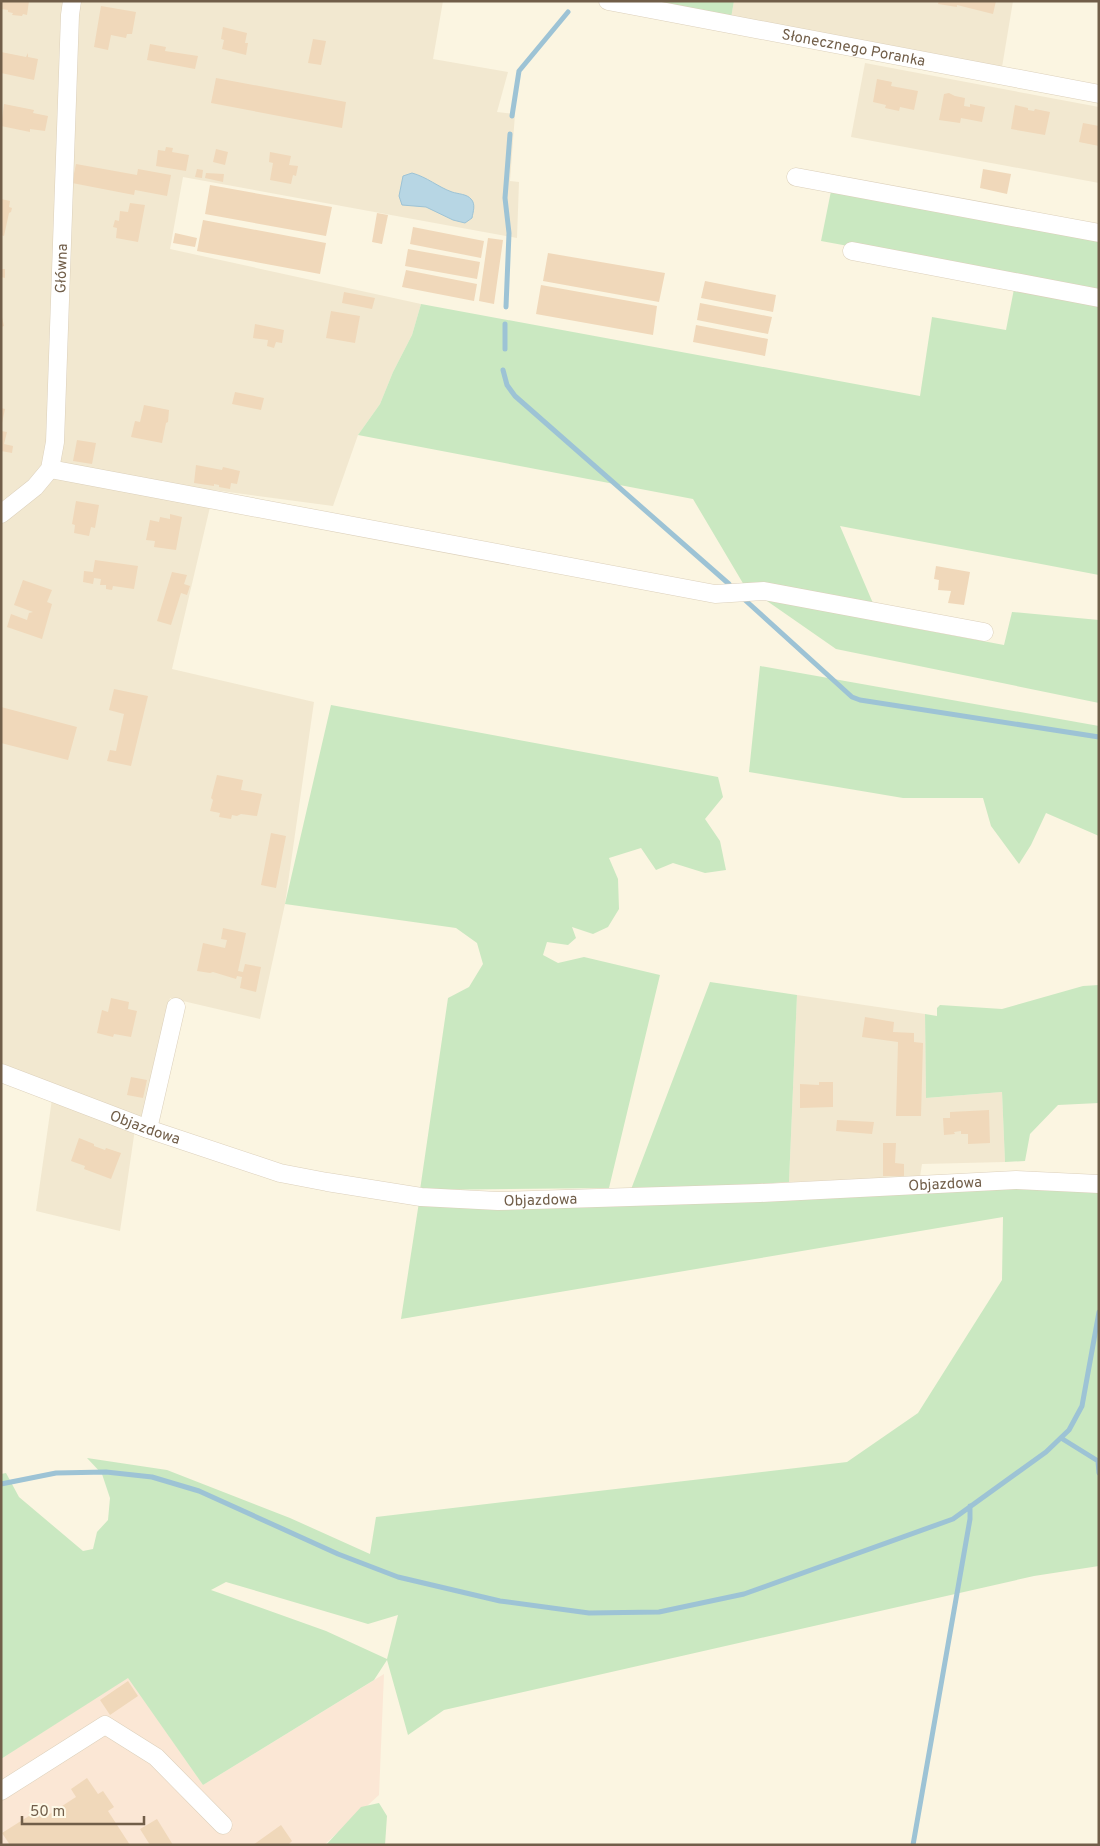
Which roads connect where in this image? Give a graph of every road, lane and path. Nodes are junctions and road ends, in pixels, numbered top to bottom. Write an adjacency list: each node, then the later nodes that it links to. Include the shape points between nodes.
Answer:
1 (72, 1): 8 (street, Główna, via 55,442)
2 (608, 1): 3 (street, Słonecznego Poranka)
3 (1099, 94)
4 (796, 177): 5 (street)
5 (1099, 232)
6 (852, 251): 7 (street)
7 (1099, 298)
8 (50, 469): 9 (street); 10 (street, via 715,594 764,591)
9 (1, 514)
10 (984, 632)
11 (176, 1007): 13 (street)
12 (1, 1073): 13 (street, Objazdowa)
13 (148, 1129): 14 (street, Objazdowa, via 280,1173 421,1198 498,1201 1016,1180)
14 (1099, 1184)
15 (1, 1791): 16 (street, via 105,1725 156,1757)
16 (223, 1825)

